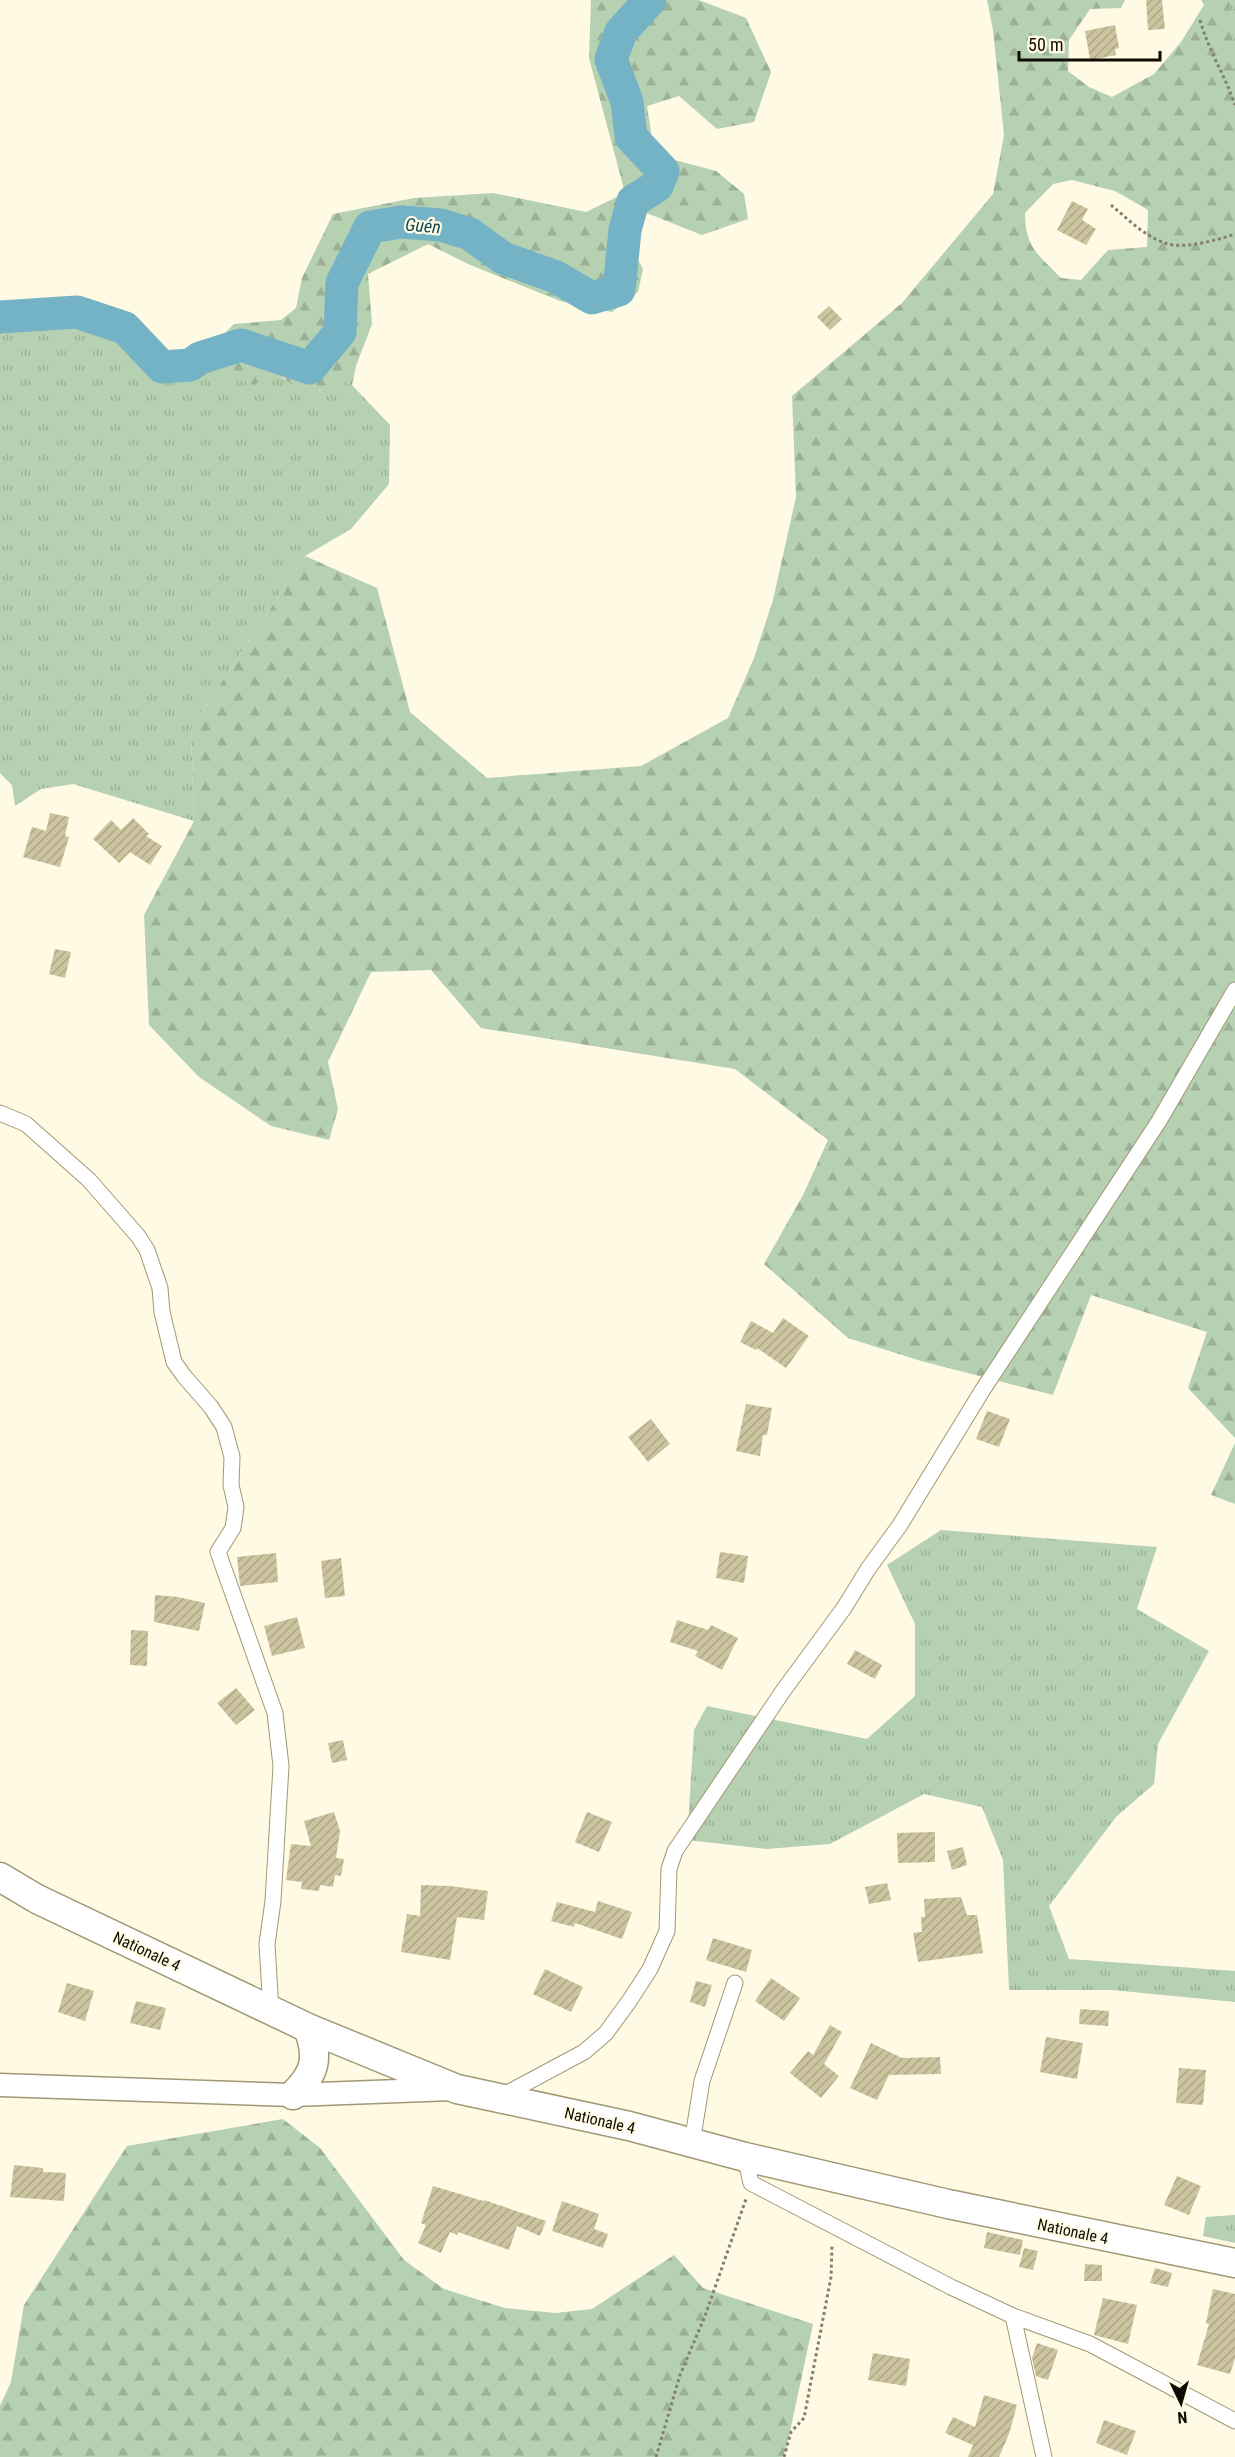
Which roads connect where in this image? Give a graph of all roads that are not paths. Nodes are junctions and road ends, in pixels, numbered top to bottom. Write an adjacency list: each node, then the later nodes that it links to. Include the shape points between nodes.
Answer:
1 (1235, 990): 10 (street, via 1159,1121 982,1391 900,1525 675,1851 669,1869 667,1931 630,2000 606,2033 584,2052)
2 (0, 1113): 5 (street, via 26,1124 88,1180 138,1236 160,1288 174,1362 224,1427 232,1457 231,1485 236,1507 233,1528 218,1552 274,1713 281,1766 267,1944)
3 (0, 1877): 5 (highway, Nationale 4, via 37,1899)
4 (735, 1983): 11 (street, via 702,2081)
5 (271, 2011): 6 (highway, Nationale 4)
6 (308, 2028): 8 (highway, Nationale 4); 9 (highway, via 315,2046 314,2065 307,2082)
7 (0, 2085): 9 (main road)
8 (457, 2089): 9 (main road); 10 (highway, Nationale 4)
9 (293, 2095)
10 (500, 2097): 11 (highway, Nationale 4)
11 (692, 2143): 12 (highway, Nationale 4)
12 (748, 2170): 13 (highway, Nationale 4, via 948,2204); 14 (street, via 905,2265)
13 (1235, 2264)
14 (1013, 2316): 15 (street, via 1090,2344); 16 (street)
15 (1235, 2421)
16 (1044, 2457)

